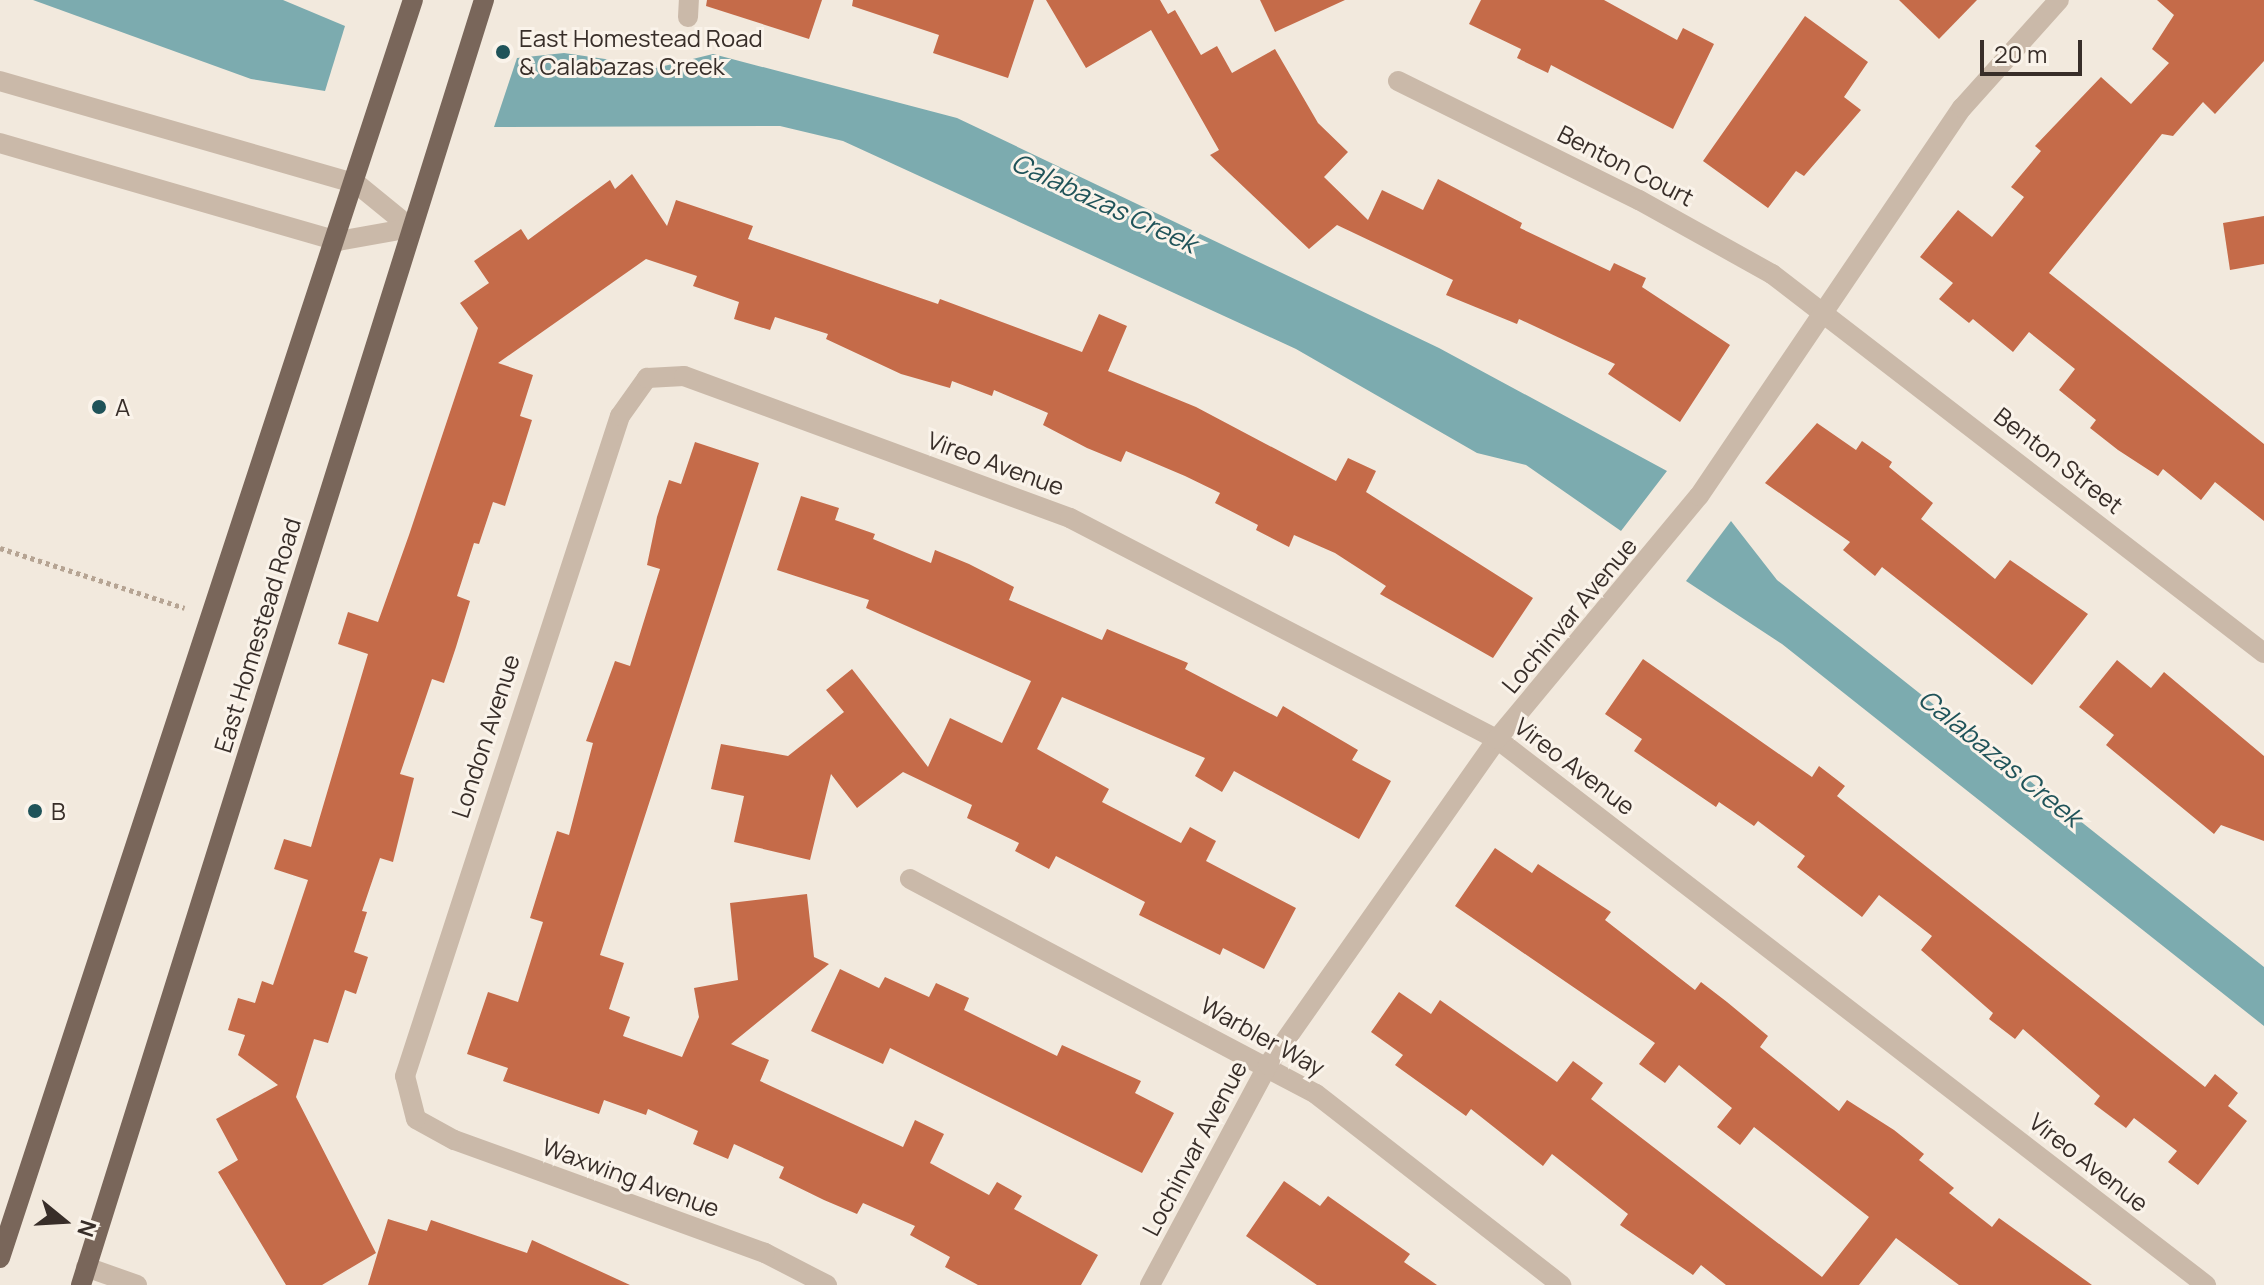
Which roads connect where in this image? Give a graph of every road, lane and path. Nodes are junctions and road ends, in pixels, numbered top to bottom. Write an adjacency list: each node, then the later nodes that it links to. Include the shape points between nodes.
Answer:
1 (413, 0): 7 (main road, East Homestead Road)
2 (484, 0): 8 (main road, East Homestead Road)
3 (2059, 0): 10 (street, Lochinvar Avenue, via 1962,108)
4 (0, 81): 7 (street)
5 (1398, 81): 10 (street, Benton Court, via 1639,200)
6 (0, 143): 9 (street)
7 (357, 184): 8 (street); 9 (main road, East Homestead Road)
8 (411, 228): 9 (street); 20 (main road, East Homestead Road)
9 (338, 241): 13 (main road, East Homestead Road)
10 (1822, 309): 14 (street, Benton Street); 15 (street, Lochinvar Avenue, via 1699,496)
11 (647, 378): 15 (street, Vireo Avenue, via 684,376 1070,518); 18 (street, London Avenue, via 620,416 405,1076)
12 (0, 548): 13 (path)
13 (208, 615): 19 (main road, East Homestead Road)
14 (2264, 653)
15 (1497, 739): 17 (street, Lochinvar Avenue); 25 (street, Vireo Avenue)
16 (910, 879): 17 (street, Warbler Way)
17 (1268, 1065): 23 (street, Lochinvar Avenue); 24 (street, Warbler Way, via 1316,1094)
18 (416, 1119): 22 (street, Waxwing Avenue, via 454,1140 765,1253)
19 (0, 1258)
20 (84, 1276): 21 (street)
21 (137, 1285)
22 (827, 1285)
23 (1150, 1285)
24 (1561, 1285)
25 (2206, 1285)

